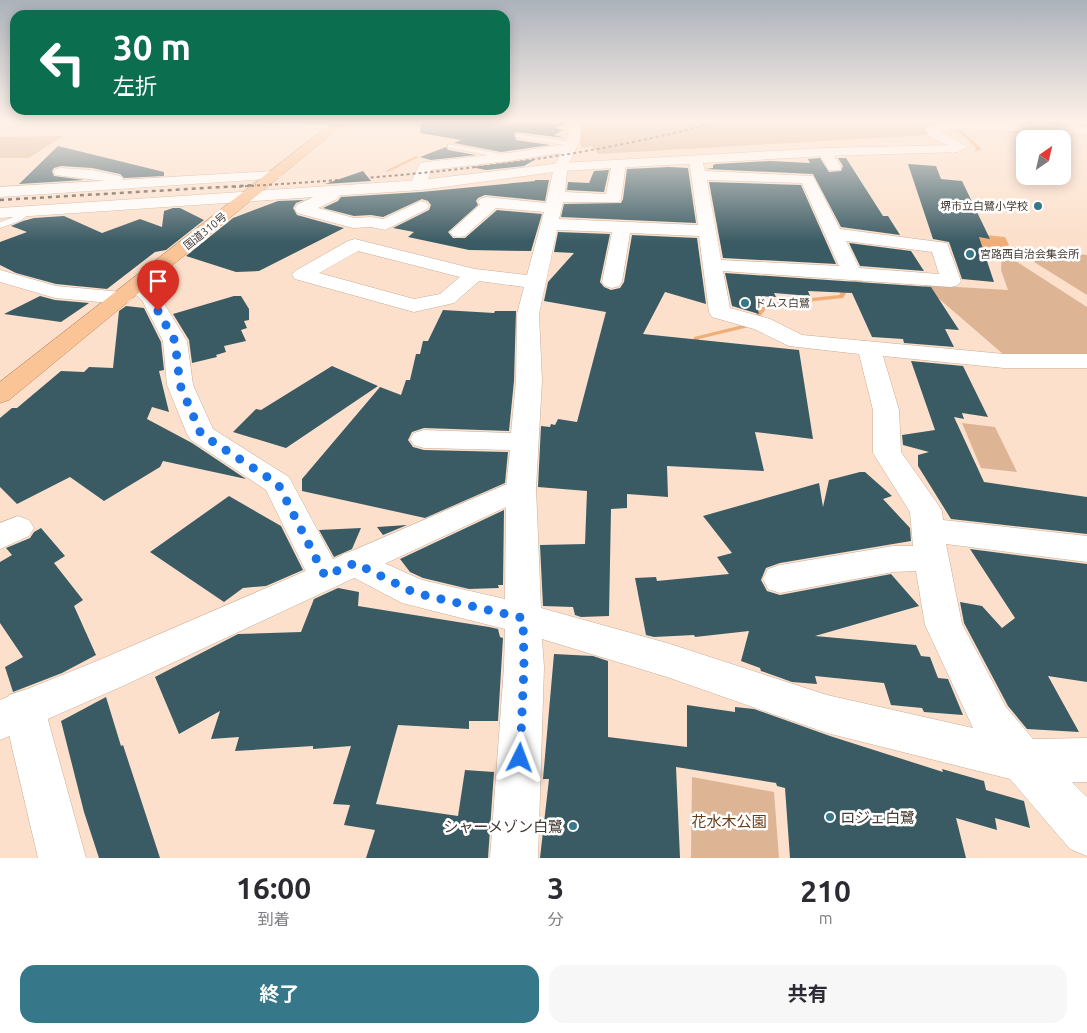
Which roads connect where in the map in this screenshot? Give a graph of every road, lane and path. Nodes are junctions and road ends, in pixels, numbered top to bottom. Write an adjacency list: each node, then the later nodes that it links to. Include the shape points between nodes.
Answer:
1 (290, 162): 11 (highway, 国道310号)
2 (462, 162): 12 (street, via 425,166)
3 (564, 162): 8 (street)
4 (740, 162): 9 (street)
5 (831, 162): 7 (street)
6 (619, 164): 8 (street); 9 (street); 19 (street, via 613,199)
7 (834, 166)
8 (561, 167): 12 (street); 19 (street)
9 (698, 167): 24 (street); 26 (street, via 808,179)
10 (61, 172): 13 (street, via 115,179)
11 (274, 175): 13 (street); 16 (highway, 国道310号)
12 (421, 182): 15 (street); 16 (street)
13 (110, 186): 14 (street)
14 (0, 192)
15 (334, 192): 16 (street); 18 (street, via 303,209 354,223 384,225)
16 (252, 194): 17 (street); 20 (street); 33 (highway, 国道310号)
17 (0, 206)
18 (421, 206)
19 (553, 210): 23 (street); 25 (street, via 489,202); 31 (street)
20 (28, 211): 21 (street); 22 (lane, via 18,219)
21 (0, 213)
22 (0, 225)
23 (622, 227): 24 (street); 32 (street)
24 (708, 231): 27 (street)
25 (459, 232)
26 (834, 234): 28 (street); 28 (street, via 940,247 951,280)
27 (713, 265): 28 (street); 34 (street, via 720,312 762,324 797,341)
28 (852, 273)
29 (475, 275): 29 (street, via 355,245 302,275 414,306 447,299); 31 (street)
30 (0, 276): 33 (street, via 55,292)
31 (534, 282): 38 (street, via 528,314 529,381)
32 (612, 282)
33 (129, 292): 36 (highway, 国道310号); 42 (street, via 150,296 175,341 180,385 201,434 278,484)
34 (869, 348): 35 (street, via 1004,361); 40 (street, via 886,410 887,453 926,511)
35 (1087, 361)
36 (0, 395)
37 (424, 439): 38 (street)
38 (524, 442): 39 (street)
39 (521, 488): 42 (street); 44 (street)
40 (930, 544): 41 (street); 43 (street, via 893,559); 47 (street, via 944,625 991,721)
41 (1087, 549)
42 (340, 570): 44 (street, via 415,593); 45 (street)
43 (780, 579)
44 (523, 618): 47 (street, via 667,660 827,714); 50 (street, via 524,667)
45 (12, 714): 49 (street)
46 (1087, 760): 47 (street)
47 (1024, 761): 48 (street)
48 (1087, 832)
49 (62, 858)
50 (514, 858)

